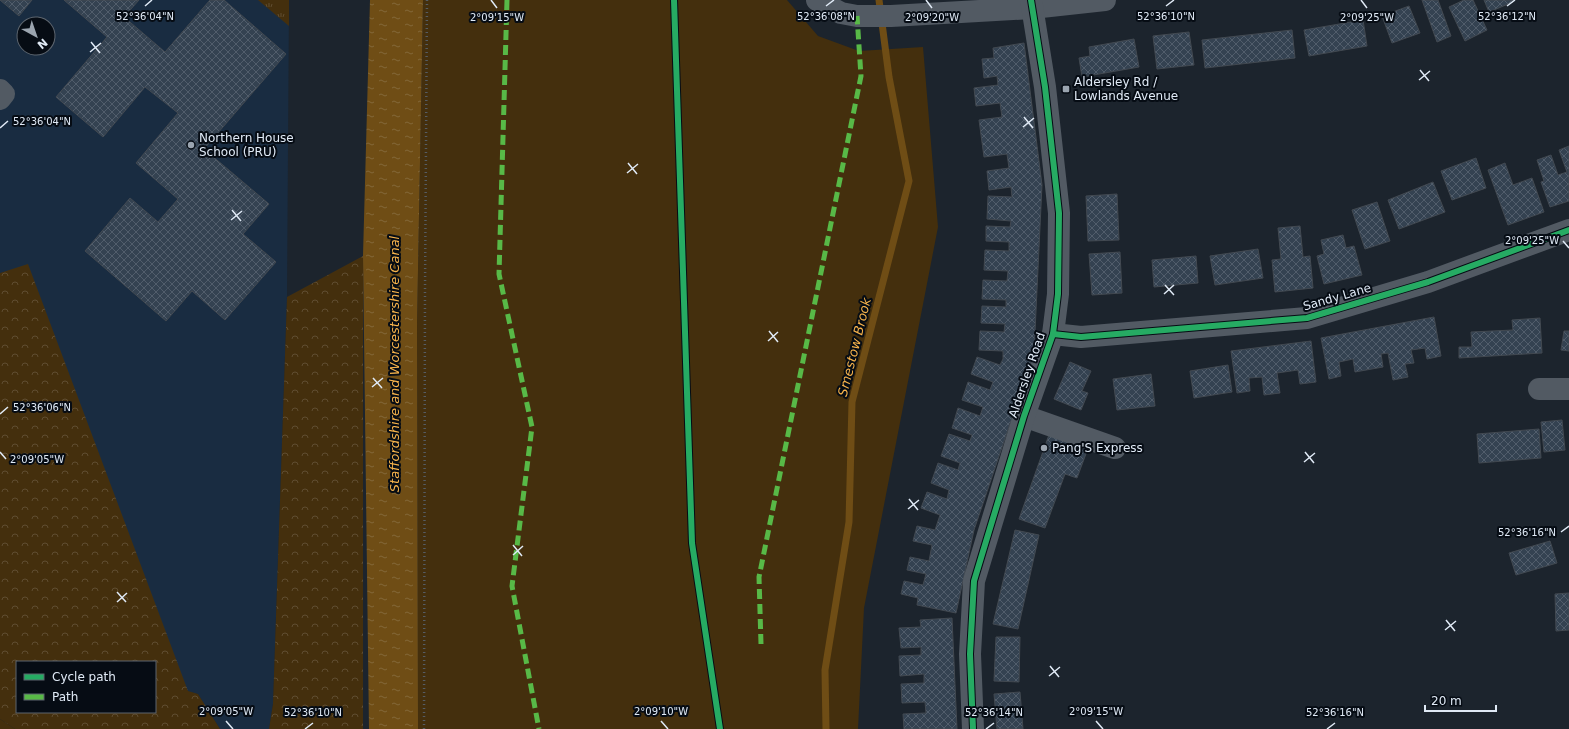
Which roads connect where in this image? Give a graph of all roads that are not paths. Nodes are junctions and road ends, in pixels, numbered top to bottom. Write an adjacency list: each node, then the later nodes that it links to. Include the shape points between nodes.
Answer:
1 (817, 0): 3 (street, via 841,13 857,16 891,16)
2 (1105, 0): 3 (street)
3 (1032, 4): 7 (street, Aldersley Road, via 1045,87 1059,213 1058,294)
4 (0, 90): 5 (street, via 4,94)
5 (0, 99)
6 (1569, 230): 7 (street, Sandy Lane, via 1428,282 1306,318 1082,336)
7 (1053, 334): 10 (street, Aldersley Road)
8 (1539, 389): 9 (street)
9 (1569, 389)
10 (1024, 416): 11 (street); 12 (street, Aldersley Road, via 974,581 970,654)
11 (1115, 448)
12 (973, 729)

